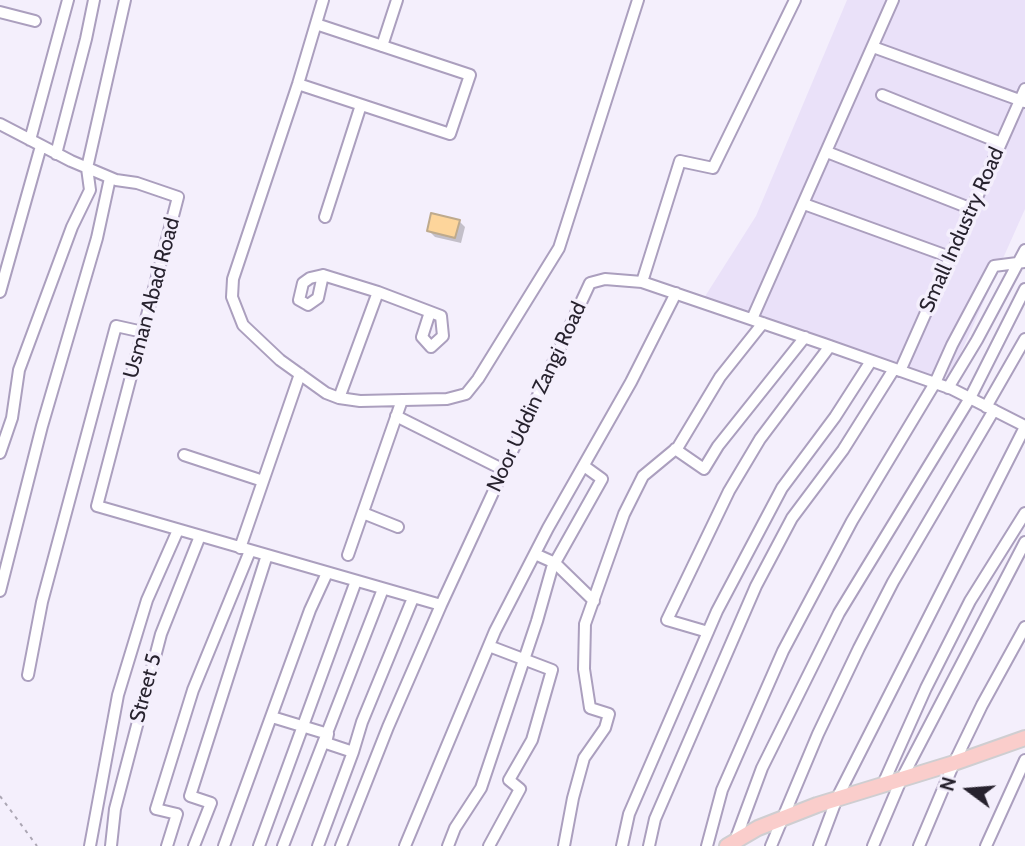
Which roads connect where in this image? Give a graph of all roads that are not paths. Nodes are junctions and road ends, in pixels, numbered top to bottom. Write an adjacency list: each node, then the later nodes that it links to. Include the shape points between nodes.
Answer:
1 (68, 0): 19 (street)
2 (94, 0): 23 (street)
3 (125, 0): 24 (street)
4 (323, 0): 11 (street)
5 (397, 0): 12 (street)
6 (638, 0): 51 (street, via 559,248 527,303 466,394)
7 (794, 0): 33 (street, via 713,168 680,161)
8 (893, 0): 13 (street)
9 (0, 12): 10 (street)
10 (35, 21)
11 (316, 24): 12 (street); 14 (street)
12 (382, 46): 17 (street, via 470,75 450,134)
13 (873, 47): 16 (street); 22 (street)
14 (298, 84): 17 (street); 46 (street, via 233,279 233,297 243,325)
15 (882, 95): 20 (street)
16 (1023, 97): 20 (street, Small Industry Road)
17 (361, 105): 28 (street)
18 (0, 124): 19 (street, Usman Abad Road)
19 (30, 140): 21 (street, Usman Abad Road)
20 (1001, 143): 27 (street, Small Industry Road)
21 (41, 146): 23 (street, Usman Abad Road); 35 (street)
22 (827, 152): 26 (street); 27 (street)
23 (56, 154): 24 (street, Usman Abad Road)
24 (87, 168): 25 (street, Usman Abad Road); 57 (street, via 90,190 19,370 12,418)
25 (110, 178): 40 (street, Usman Abad Road, via 178,197); 76 (street)
26 (804, 204): 30 (street); 39 (street)
27 (972, 209): 30 (street, Small Industry Road)
28 (325, 217)
29 (1025, 250): 31 (street)
30 (950, 257): 45 (street, Small Industry Road)
31 (1022, 262): 47 (street, via 994,266); 48 (street)
32 (323, 275): 36 (street)
33 (642, 282): 37 (street, Noor Uddin Zangi Road); 60 (street, Noor Uddin Zangi Road, via 605,279 590,283)
34 (1025, 289): 50 (street)
35 (0, 292)
36 (378, 292): 38 (street); 49 (street)
37 (676, 293): 39 (street, Noor Uddin Zangi Road); 59 (street)
38 (430, 312)
39 (757, 321): 41 (street, Noor Uddin Zangi Road); 56 (street)
40 (143, 332): 65 (street, Usman Abad Road, via 97,506); 84 (street, via 116,326 42,602)
41 (805, 337): 43 (street, Noor Uddin Zangi Road); 56 (street, via 704,469)
42 (1025, 339): 52 (street)
43 (830, 346): 44 (street, Noor Uddin Zangi Road); 81 (street, via 760,439 729,491 667,620)
44 (871, 361): 45 (street, Noor Uddin Zangi Road); 81 (street, via 782,488)
45 (897, 370): 47 (street, Noor Uddin Zangi Road); 111 (street, Small Industry Road, via 792,518 756,586 655,820)
46 (300, 374): 49 (street); 61 (street)
47 (935, 383): 48 (street, Noor Uddin Zangi Road); 112 (street, via 852,521 783,651 722,790)
48 (947, 388): 50 (street, Noor Uddin Zangi Road)
49 (340, 398): 51 (street)
50 (970, 398): 52 (street, Noor Uddin Zangi Road); 96 (street, via 839,613 762,768)
51 (402, 400): 54 (street)
52 (990, 409): 55 (street, Noor Uddin Zangi Road); 95 (street, via 864,637)
53 (1025, 410): 55 (street)
54 (396, 416): 60 (street); 62 (street)
55 (1023, 425): 94 (street)
56 (675, 449): 78 (street, via 643,476 624,514)
57 (0, 453)
58 (184, 454): 61 (street)
59 (584, 466): 69 (street); 72 (street, via 602,479)
60 (504, 470): 79 (street, Noor Uddin Zangi Road)
61 (263, 481): 68 (street)
62 (363, 513): 64 (street); 71 (street)
63 (1025, 513): 93 (street, via 970,601)
64 (398, 527)
65 (178, 530): 66 (street); 97 (street, via 147,600 118,695)
66 (201, 536): 68 (street); 98 (street, Street 5, via 161,634 115,809)
67 (1025, 542): 92 (street)
68 (245, 549): 70 (street); 99 (street, via 156,808 177,814)
69 (535, 554): 72 (street); 82 (street)
70 (267, 555): 73 (street); 100 (street, via 190,796 211,803)
71 (348, 555)
72 (555, 563): 78 (street); 83 (street)
73 (327, 573): 74 (street); 85 (street)
74 (356, 582): 75 (street); 86 (street)
75 (383, 589): 77 (street); 87 (street)
76 (0, 592)
77 (413, 598): 79 (street); 89 (street)
78 (594, 601): 109 (street, via 586,624 584,669 590,708 609,715 584,758)
79 (442, 605): 105 (street, Noor Uddin Zangi Road)
80 (1025, 627): 91 (street)
81 (708, 632): 110 (street, via 629,814)
82 (489, 646): 83 (street); 106 (street)
83 (523, 659): 107 (street, via 481,788); 108 (street, via 552,670 532,740 509,780 520,789)
84 (28, 675)
85 (272, 717): 86 (street); 101 (street)
86 (304, 726): 87 (street); 102 (street)
87 (328, 734): 89 (street, via 327,743); 103 (street)
88 (1025, 738): 91 (main road)
89 (352, 752): 104 (street)
90 (1025, 760): 117 (street)
91 (954, 763): 92 (main road); 116 (street)
92 (901, 780): 93 (main road); 115 (street)
93 (883, 785): 94 (main road)
94 (837, 798): 95 (main road); 114 (street)
95 (782, 819): 96 (main road); 113 (street)
96 (731, 844)
97 (90, 846)
98 (111, 846)
99 (166, 846)
100 (194, 846)
101 (224, 846)
102 (259, 846)
103 (283, 846)
104 (318, 846)
105 (341, 846)
106 (405, 846)
107 (448, 846)
108 (489, 846)
109 (564, 846)
110 (622, 846)
111 (649, 846)
112 (707, 846)
113 (771, 846)
114 (819, 846)
115 (873, 846)
116 (919, 846)
117 (986, 846)

